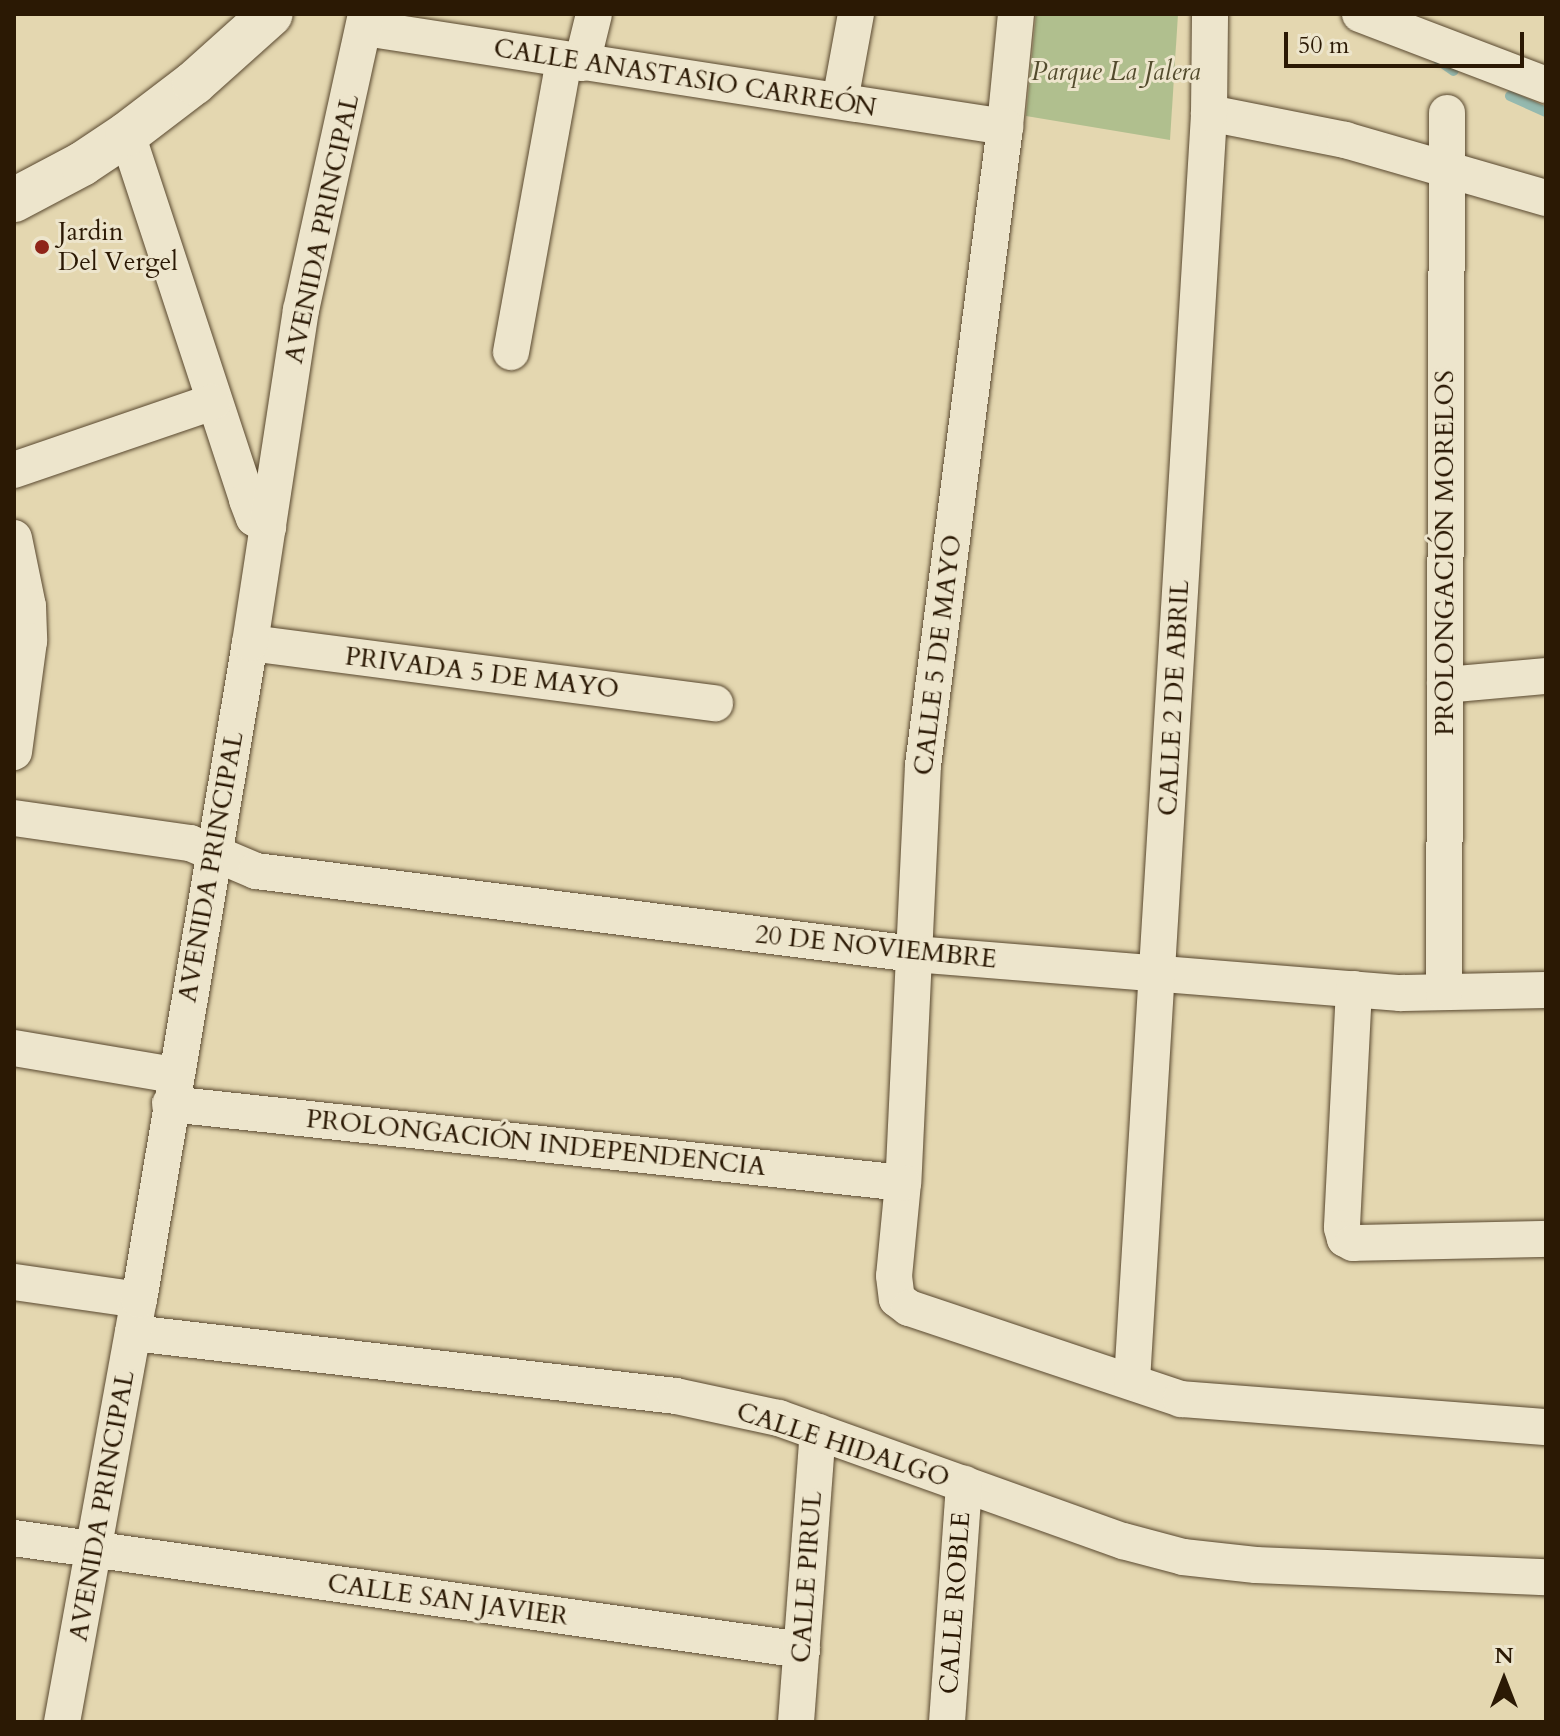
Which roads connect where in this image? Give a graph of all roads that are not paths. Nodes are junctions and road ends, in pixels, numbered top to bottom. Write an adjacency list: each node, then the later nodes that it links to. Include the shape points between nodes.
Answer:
1 (271, 14): 14 (street)
2 (594, 14): 8 (street)
3 (856, 14): 10 (street)
4 (1016, 14): 13 (street, CALLE 5 DE MAYO)
5 (1210, 14): 11 (street, CALLE 2 DE ABRIL)
6 (1360, 14): 9 (street)
7 (366, 21): 8 (street, CALLE ANASTASIO CARREÓN); 21 (street, AVENIDA PRINCIPAL, via 301,310)
8 (573, 61): 10 (street, CALLE ANASTASIO CARREÓN); 18 (street)
9 (1546, 85)
10 (840, 101): 13 (street, CALLE ANASTASIO CARREÓN)
11 (1209, 113): 15 (street, via 1345,140); 31 (street, CALLE 2 DE ABRIL)
12 (1447, 113): 15 (street, PROLONGACIÓN MORELOS)
13 (1005, 127): 30 (street, CALLE 5 DE MAYO, via 923,765)
14 (127, 134): 17 (street); 19 (street)
15 (1446, 169): 16 (street); 25 (street, PROLONGACIÓN MORELOS)
16 (1546, 198)
17 (14, 200)
18 (511, 352)
19 (213, 402): 20 (street); 21 (street, via 254,518)
20 (14, 470)
21 (268, 527): 23 (street, AVENIDA PRINCIPAL)
22 (14, 538): 27 (street, via 28,606 29,641)
23 (250, 643): 26 (street, PRIVADA 5 DE MAYO); 29 (street, AVENIDA PRINCIPAL)
24 (1546, 676): 25 (street)
25 (1445, 685): 34 (street, PROLONGACIÓN MORELOS)
26 (715, 703)
27 (14, 752)
28 (14, 818): 29 (street, 20 DE NOVIEMBRE, via 190,843)
29 (213, 853): 30 (street, 20 DE NOVIEMBRE, via 256,871); 36 (street, AVENIDA PRINCIPAL)
30 (914, 954): 31 (street, 20 DE NOVIEMBRE); 37 (street, CALLE 5 DE MAYO)
31 (1158, 974): 32 (street, 20 DE NOVIEMBRE); 41 (street, CALLE 2 DE ABRIL)
32 (1354, 989): 34 (street, 20 DE NOVIEMBRE); 38 (street, via 1345,1239)
33 (1546, 990): 34 (street, 20 DE NOVIEMBRE)
34 (1444, 992)
35 (14, 1048): 36 (street, PROLONGACIÓN INDEPENDENCIA)
36 (172, 1090): 37 (street, PROLONGACIÓN INDEPENDENCIA); 40 (street, AVENIDA PRINCIPAL)
37 (903, 1183): 41 (street, CALLE 5 DE MAYO, via 894,1276 897,1299 909,1308)
38 (1546, 1239)
39 (14, 1282): 40 (street, CALLE HIDALGO)
40 (136, 1316): 43 (street, CALLE HIDALGO, via 676,1396); 46 (street, AVENIDA PRINCIPAL)
41 (1132, 1381): 42 (street, via 1181,1399)
42 (1546, 1427)
43 (818, 1432): 44 (street, CALLE HIDALGO); 48 (street, CALLE PIRUL)
44 (964, 1484): 47 (street, CALLE HIDALGO, via 1183,1557); 51 (street, CALLE ROBLE)
45 (14, 1538): 46 (street, CALLE SAN JAVIER)
46 (94, 1550): 48 (street, CALLE SAN JAVIER); 49 (street, AVENIDA PRINCIPAL)
47 (1546, 1577)
48 (802, 1650): 50 (street, CALLE PIRUL)
49 (62, 1722)
50 (796, 1722)
51 (949, 1722)

